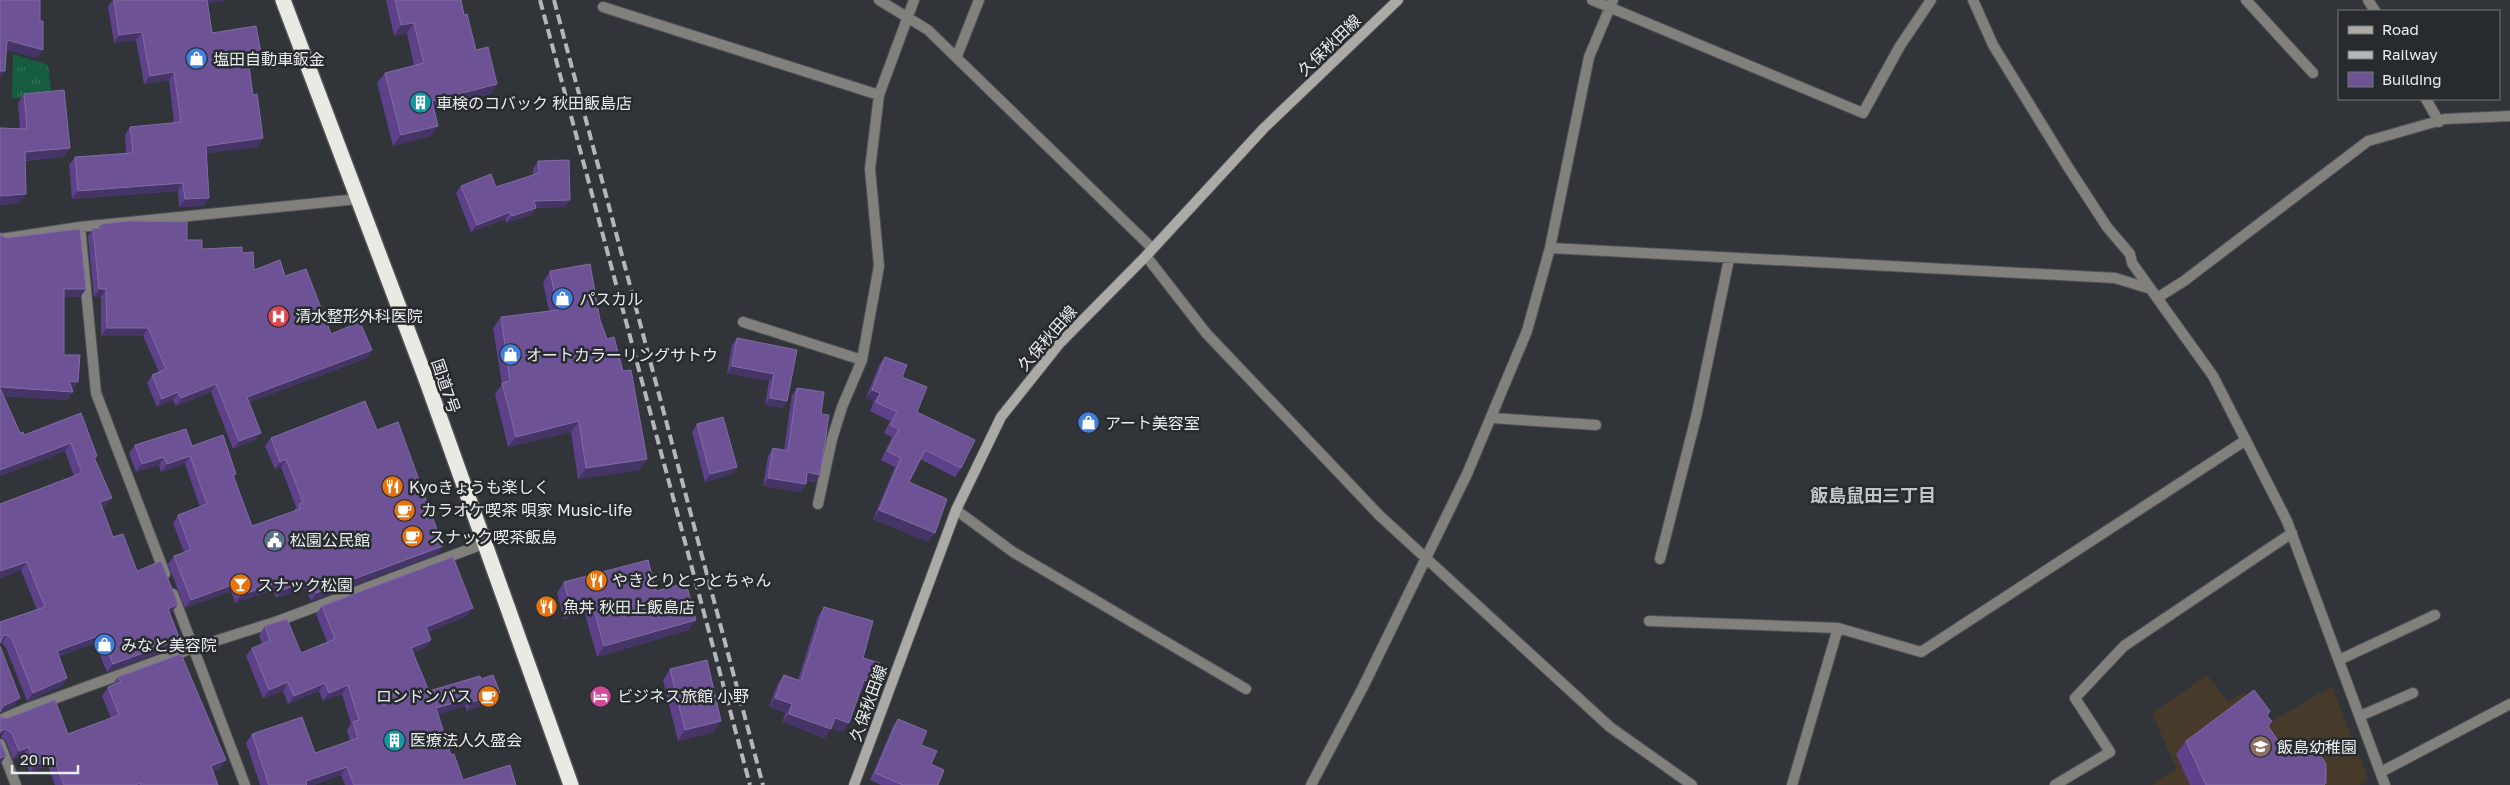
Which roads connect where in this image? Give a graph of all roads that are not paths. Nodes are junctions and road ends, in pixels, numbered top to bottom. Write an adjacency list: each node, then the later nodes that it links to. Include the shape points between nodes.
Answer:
1 (283, 0): 19 (highway, 国道7号)
2 (879, 0): 12 (street)
3 (914, 0): 12 (street)
4 (979, 0): 13 (street)
5 (1398, 0): 23 (main road, 久保秋田線, via 1264,128)
6 (1592, 0): 10 (street)
7 (1930, 0): 10 (street, via 1863,113)
8 (1973, 0): 25 (street, via 1993,45 2063,159)
9 (2246, 0): 14 (street)
10 (1611, 4): 22 (street, via 1589,57)
11 (603, 8): 15 (street)
12 (909, 19): 13 (street, via 928,30); 15 (street)
13 (957, 56): 23 (street)
14 (2313, 73)
15 (879, 95): 27 (street, via 870,169 879,266)
16 (2427, 100): 18 (street)
17 (2510, 116): 18 (street, via 2445,119)
18 (2440, 122): 25 (street, via 2368,141 2184,281)
19 (358, 199): 20 (street); 34 (highway, 国道7号, via 426,379)
20 (80, 227): 21 (street); 40 (street, via 96,393)
21 (0, 239)
22 (1550, 248): 24 (street); 28 (street, via 1527,331)
23 (1149, 252): 32 (main road, 久保秋田線, via 1060,343 1001,417); 35 (street, via 1206,333 1380,516)
24 (1728, 258): 25 (street, via 2115,278); 36 (street, via 1697,413)
25 (2154, 294): 30 (street, via 2213,376)
26 (743, 322): 27 (street)
27 (862, 360): 31 (street, via 842,406)
28 (1492, 418): 29 (street); 35 (street)
29 (1596, 425)
30 (2246, 440): 33 (street); 39 (street, via 1921,652)
31 (818, 504)
32 (956, 510): 42 (street, via 1013,552); 52 (main road, 久保秋田線)
33 (2292, 533): 41 (street); 56 (street, via 2124,646 2075,698 2110,752)
34 (483, 544): 40 (street, via 278,621); 51 (highway, 国道7号)
35 (1426, 559): 53 (street); 54 (street, via 1610,727)
36 (1660, 559)
37 (2435, 614): 41 (street)
38 (1649, 621): 39 (street)
39 (1838, 628): 55 (street)
40 (193, 648): 46 (street, via 21,706); 50 (street)
41 (2339, 660): 45 (street)
42 (1246, 689)
43 (2413, 693): 45 (street)
44 (2510, 704): 48 (street)
45 (2360, 716): 48 (street)
46 (0, 720)
47 (0, 744): 49 (street)
48 (2381, 772): 57 (street)
49 (16, 785)
50 (245, 785)
51 (571, 785)
52 (854, 785)
53 (1311, 785)
54 (1692, 785)
55 (1792, 785)
56 (2055, 785)
57 (2386, 785)

